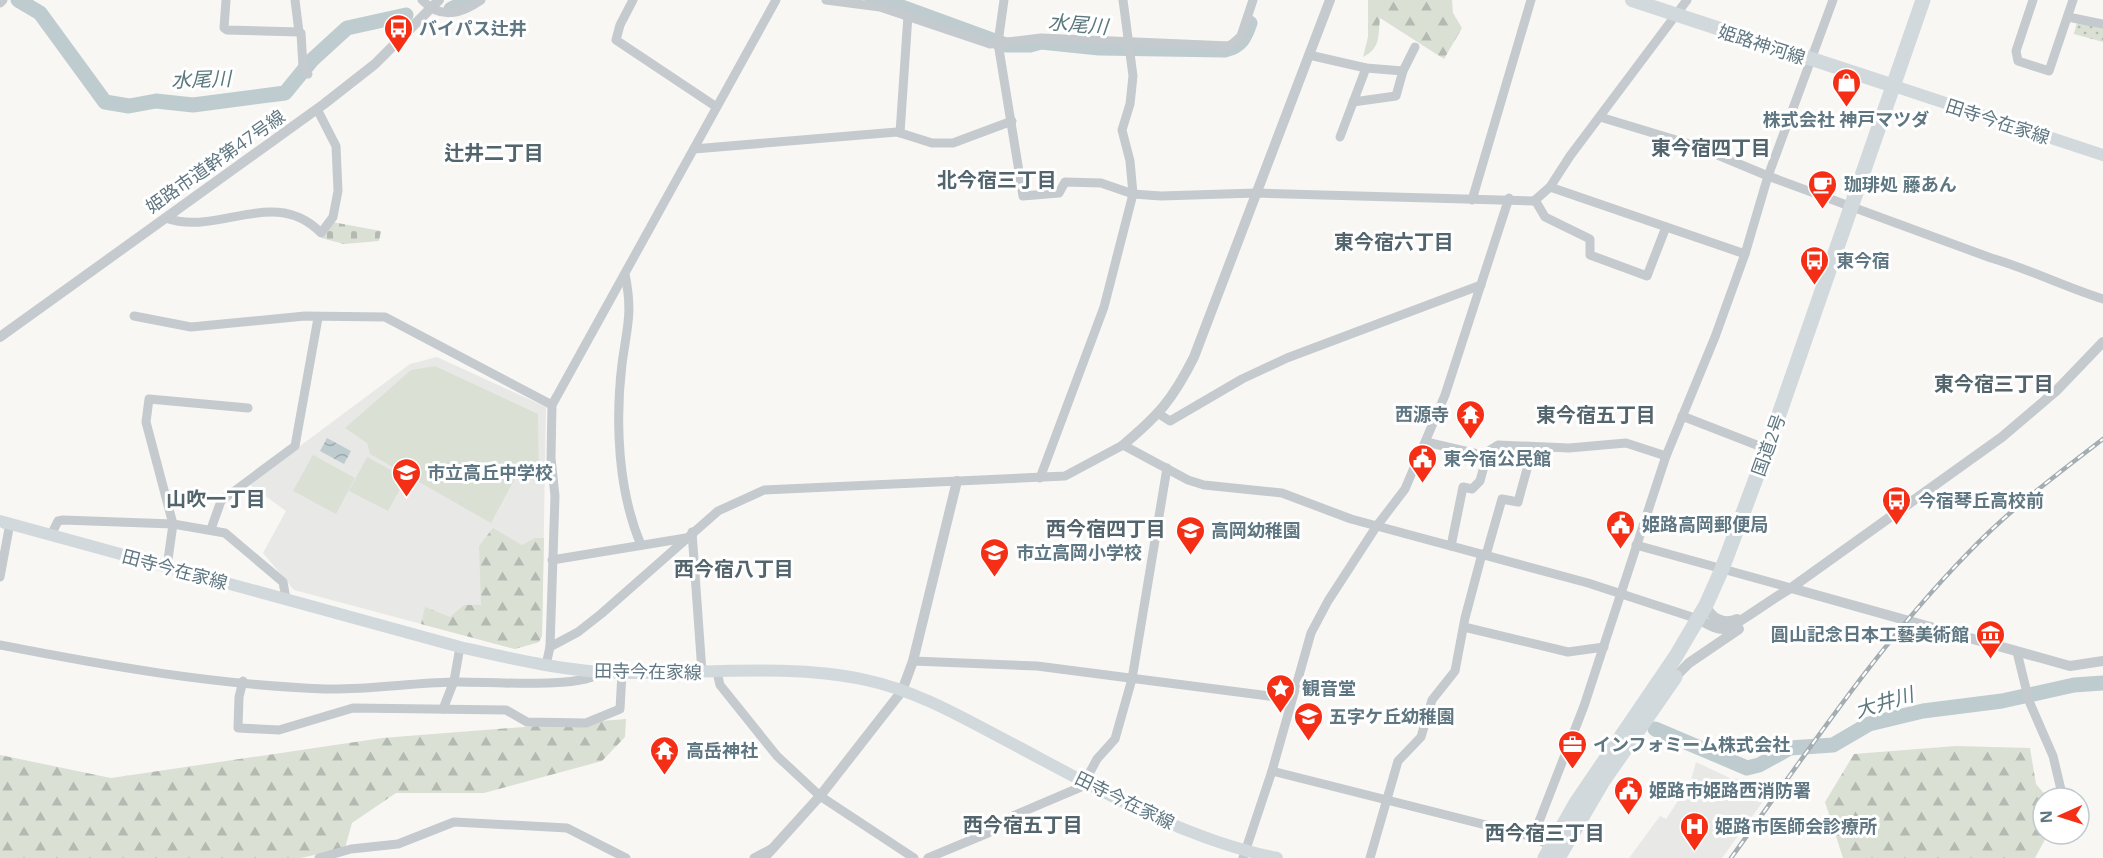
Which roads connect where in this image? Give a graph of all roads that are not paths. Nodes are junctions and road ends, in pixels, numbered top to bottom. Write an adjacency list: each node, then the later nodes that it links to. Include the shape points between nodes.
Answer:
1 (226, 0): 24 (street, via 226,30)
2 (296, 0): 24 (street)
3 (422, 0): 19 (street)
4 (481, 0): 19 (street, via 467,10 451,14)
5 (633, 0): 35 (street, via 616,40)
6 (776, 0): 35 (street)
7 (826, 0): 20 (street)
8 (1004, 0): 25 (street)
9 (1123, 0): 27 (street)
10 (1253, 0): 27 (street, via 1241,36 1230,46)
11 (1330, 0): 28 (street)
12 (1532, 0): 48 (street)
13 (1632, 0): 21 (main road, 姫路神河線)
14 (1687, 0): 21 (street)
15 (1833, 0): 29 (street)
16 (1923, 0): 33 (highway, 国道2号)
17 (2033, 0): 22 (street, via 2016,51 2018,61 2049,71)
18 (2073, 0): 22 (street)
19 (436, 4): 36 (street, 姫路市道幹第47号線, via 375,64)
20 (908, 15): 25 (street, via 981,42); 39 (street)
21 (1676, 15): 29 (main road, 姫路神河線); 37 (street)
22 (2068, 16): 23 (street)
23 (2103, 24)
24 (299, 32): 31 (street)
25 (998, 43): 27 (street, via 1041,38); 38 (street)
26 (1415, 47): 32 (street)
27 (1129, 48): 46 (street, via 1133,76 1122,130)
28 (1309, 55): 30 (street); 45 (street)
29 (1809, 60): 33 (main road, 姫路神河線); 43 (street)
30 (1366, 68): 32 (street); 34 (street)
31 (306, 71)
32 (1402, 71): 34 (street, via 1396,96)
33 (1894, 86): 42 (main road, 田寺今在家線); 50 (highway, 国道2号)
34 (1353, 102): 40 (street)
35 (715, 106): 41 (street)
36 (316, 109): 51 (street, 姫路市道幹第47号線); 51 (street, via 336,146 338,191 333,217 321,233 312,224 280,210 185,224)
37 (1600, 117): 43 (street, via 1695,146); 44 (street)
38 (1012, 121): 39 (street, via 953,143 932,143); 46 (street, via 1023,195 1059,194 1065,182 1101,183)
39 (900, 133): 41 (street)
40 (1340, 136)
41 (694, 149): 54 (street)
42 (2103, 155)
43 (1768, 176): 50 (street); 53 (street)
44 (1550, 187): 49 (street); 52 (street)
45 (1256, 193): 46 (street); 48 (street); 63 (street, via 1194,357 1177,391)
46 (1133, 194): 72 (street, via 1104,307)
47 (1509, 198): 48 (street); 49 (street); 55 (street)
48 (1472, 200)
49 (1535, 200): 52 (street, via 1545,217 1590,239 1590,255 1647,276)
50 (1851, 206): 56 (street); 68 (highway, 国道2号)
51 (166, 218): 59 (street, 姫路市道幹第47号線)
52 (1666, 226): 53 (street)
53 (1745, 254): 64 (street)
54 (625, 274): 61 (street); 80 (street, via 630,326 622,364 619,420 630,517)
55 (1481, 285): 63 (street, via 1287,358 1170,421); 65 (street)
56 (2103, 299)
57 (134, 316): 58 (street, via 191,327)
58 (318, 318): 61 (street, via 386,317); 77 (street, via 295,446 221,501)
59 (0, 337)
60 (2103, 342): 88 (street, via 2056,391 2002,437)
61 (552, 405): 84 (street)
62 (248, 408): 75 (street, via 149,399 146,422)
63 (1159, 414): 66 (street)
64 (1682, 416): 68 (street); 70 (street)
65 (1426, 442): 69 (street, via 1482,455); 76 (street, via 1406,489)
66 (1123, 445): 71 (street); 72 (street, via 1065,476)
67 (1533, 447): 69 (street, via 1498,446); 70 (street, via 1626,443); 83 (street, via 1518,502 1502,499)
68 (1767, 449): 86 (highway, 国道2号)
69 (1488, 452): 82 (street, via 1480,482 1472,489 1463,487)
70 (1666, 456): 81 (street)
71 (1167, 468): 76 (street, via 1204,485 1282,493); 108 (street)
72 (1040, 478): 73 (street)
73 (957, 481): 79 (street, via 764,490 718,511); 100 (street)
74 (3, 523): 78 (main road, 田寺今在家線); 87 (street)
75 (172, 524): 77 (street); 78 (street, via 63,520 58,521); 85 (street)
76 (1376, 527): 82 (street); 112 (street, via 1311,633)
77 (211, 530): 90 (street, via 225,533 283,582)
78 (51, 535): 85 (main road, 田寺今在家線)
79 (689, 535): 80 (street); 97 (street, via 601,614); 104 (street)
80 (641, 545): 84 (street)
81 (1636, 545): 86 (street); 89 (street)
82 (1451, 546): 83 (street)
83 (1484, 555): 89 (street); 94 (street)
84 (552, 560): 97 (street)
85 (167, 567): 90 (main road, 田寺今在家線)
86 (1722, 569): 88 (street); 91 (highway, 国道2号)
87 (0, 577)
88 (1791, 588): 92 (street); 99 (street); 107 (street)
89 (1619, 592): 93 (street); 98 (street)
90 (286, 599): 96 (main road, 田寺今在家線)
91 (1706, 605): 92 (street, via 1712,616 1725,622); 93 (highway, 国道2号)
92 (1746, 616): 93 (street, via 1723,629)
93 (1698, 619): 122 (highway, 国道2号, via 1576,803)
94 (1464, 627): 98 (street, via 1568,652); 118 (street, via 1455,671 1432,700 1421,737 1398,761)
95 (0, 645): 109 (street, via 154,672)
96 (460, 647): 102 (main road, 田寺今在家線); 110 (street)
97 (550, 647): 102 (street)
98 (1604, 647): 119 (street)
99 (2017, 652): 101 (street, via 2070,666); 116 (street, via 2029,701 2053,756)
100 (913, 661): 108 (street, via 1037,666); 111 (street)
101 (2103, 661)
102 (546, 665): 103 (main road, 田寺今在家線)
103 (601, 672): 106 (main road, 田寺今在家線); 110 (street, via 595,678 560,682)
104 (702, 672): 105 (main road, 田寺今在家線); 106 (main road, 田寺今在家線)
105 (717, 672): 111 (main road, 田寺今在家線, via 821,674 866,680); 117 (street, via 720,685 777,756)
106 (622, 673): 113 (street, via 620,709 586,723 527,722 506,710)
107 (1675, 677): 122 (highway)
108 (1132, 679): 112 (street); 115 (street, via 1115,739 1097,759)
109 (243, 681): 110 (street, via 359,689); 113 (street, via 238,728 279,730 353,708)
110 (454, 681): 113 (street)
111 (902, 691): 115 (main road, 田寺今在家線, via 951,711); 117 (street)
112 (1292, 699): 114 (street)
113 (443, 709)
114 (1272, 771): 118 (street); 121 (street)
115 (1088, 784): 121 (main road, 田寺今在家線); 128 (street)
116 (2060, 786)
117 (820, 796): 120 (street); 127 (street)
118 (1388, 800): 119 (street); 130 (street)
119 (1533, 837): 122 (street)
120 (774, 848): 125 (street); 126 (street)
121 (1244, 854): 129 (main road, 田寺今在家線)
122 (1551, 854)
123 (319, 858): 124 (street, via 351,849 398,844 454,822 567,828)
124 (626, 858)
125 (754, 858)
126 (764, 858)
127 (914, 858)
128 (928, 858)
129 (1277, 858)
130 (1370, 858)

